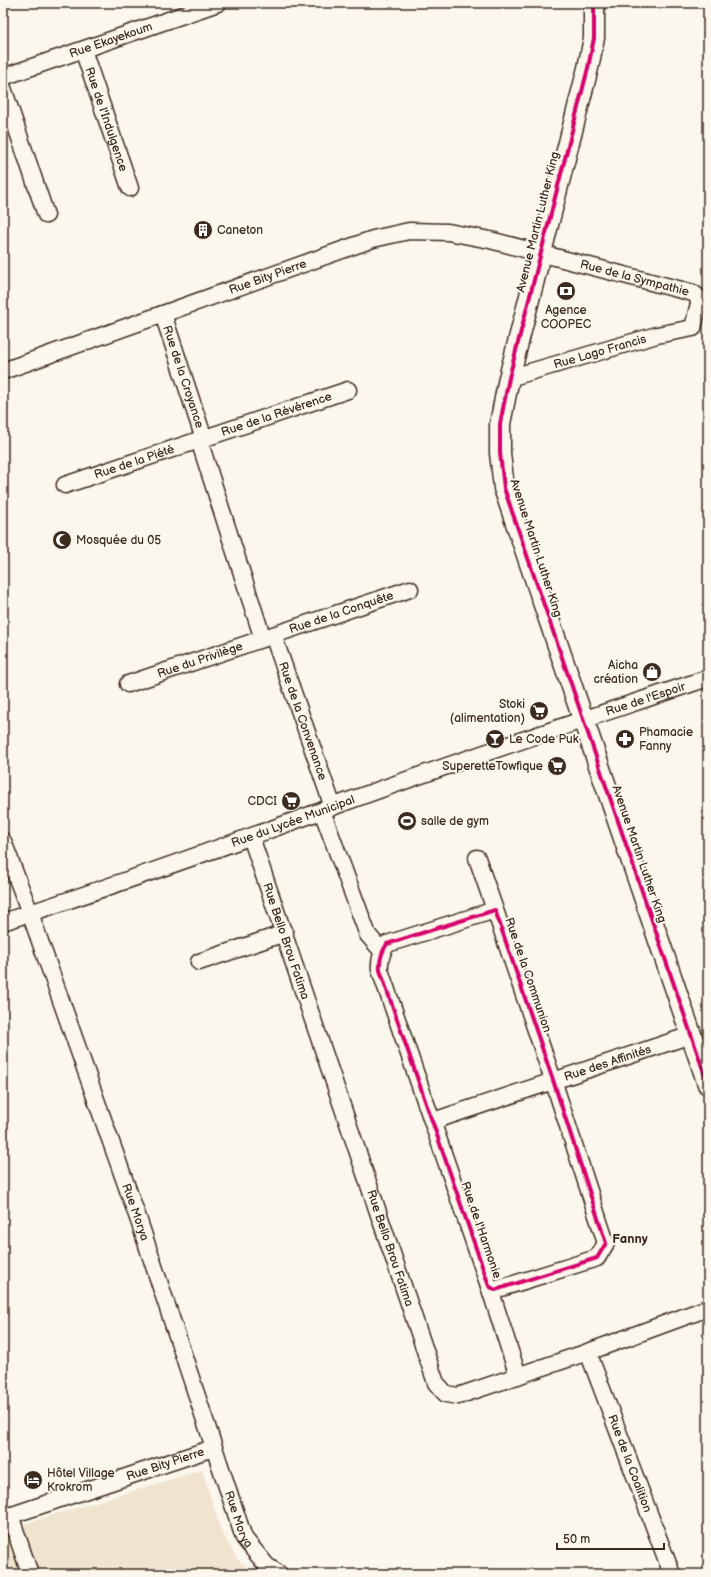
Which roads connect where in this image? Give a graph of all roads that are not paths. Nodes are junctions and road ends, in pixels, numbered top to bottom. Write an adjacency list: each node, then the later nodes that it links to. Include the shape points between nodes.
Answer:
1 (218, 3): 3 (street, Rue Ekayekoum)
2 (594, 3): 8 (street, Avenue Martin Luther King, via 594,38 588,68)
3 (83, 50): 4 (street, Rue Ekayekoum); 6 (street, Rue de l'Indulgence)
4 (3, 77)
5 (3, 88): 7 (street)
6 (130, 188)
7 (46, 214)
8 (540, 253): 9 (street, Rue Bity Pierre, via 448,232 409,232 373,239); 10 (street, Rue de la Sympathie, via 693,293 698,297 699,303); 12 (street, Avenue Martin Luther King)
9 (163, 314): 11 (street, Rue Bity Pierre); 14 (street, Rue de la Croyance)
10 (693, 328): 12 (street, Rue Lago Francis, via 657,335)
11 (3, 371)
12 (509, 378): 20 (street, Avenue Martin Luther King, via 500,424 504,488)
13 (348, 390): 14 (street, Rue de la Révérence)
14 (202, 440): 15 (street, Rue de la Piété); 17 (street, Rue de la Croyance)
15 (65, 484)
16 (410, 589): 17 (street, Rue de la Conquête)
17 (268, 637): 19 (street, Rue du Privilège); 21 (street, Rue de la Convenance)
18 (708, 678): 20 (street, Rue de l'Espoir)
19 (128, 684)
20 (583, 720): 21 (street, Rue du Lycée Municipal); 31 (street, Avenue Martin Luther King)
21 (327, 809): 22 (street, Rue du Lycée Municipal); 29 (street, Rue de la Convenance, via 368,935)
22 (251, 837): 26 (street, Rue du Lycée Municipal); 28 (street, Rue Bello Brou Fatima)
23 (3, 841): 26 (street, Rue Morya)
24 (477, 858): 25 (street)
25 (495, 910): 29 (street, Rue de la Communion, via 387,944); 32 (street, Rue de la Communion)
26 (30, 913): 27 (street, Rue du Lycée Municipal); 39 (street, Rue Morya, via 139,1221)
27 (3, 922)
28 (285, 933): 30 (street); 38 (street, Rue Bello Brou Fatima, via 436,1383 446,1394 458,1396)
29 (382, 951): 34 (street, via 380,970)
30 (199, 962)
31 (691, 1035): 32 (street, Rue des Affinités); 33 (street, Avenue Martin Luther King)
32 (553, 1080): 34 (street, Rue des Affinités); 35 (street, Rue de l'Harmonie, via 606,1243 597,1258 495,1290)
33 (708, 1084)
34 (432, 1120): 35 (street, Rue de l'Harmonie)
35 (489, 1286): 38 (street)
36 (708, 1308): 37 (street, Rue Bello Brou Fatima)
37 (588, 1352): 38 (street, Rue Bello Brou Fatima); 43 (street, Rue de la Coalition)
38 (518, 1376)
39 (213, 1448): 40 (street, Rue Bity Pierre); 42 (street, Rue Morya, via 244,1538 267,1566)
40 (7, 1517): 41 (street)
41 (30, 1574)
42 (279, 1574)
43 (672, 1574)

